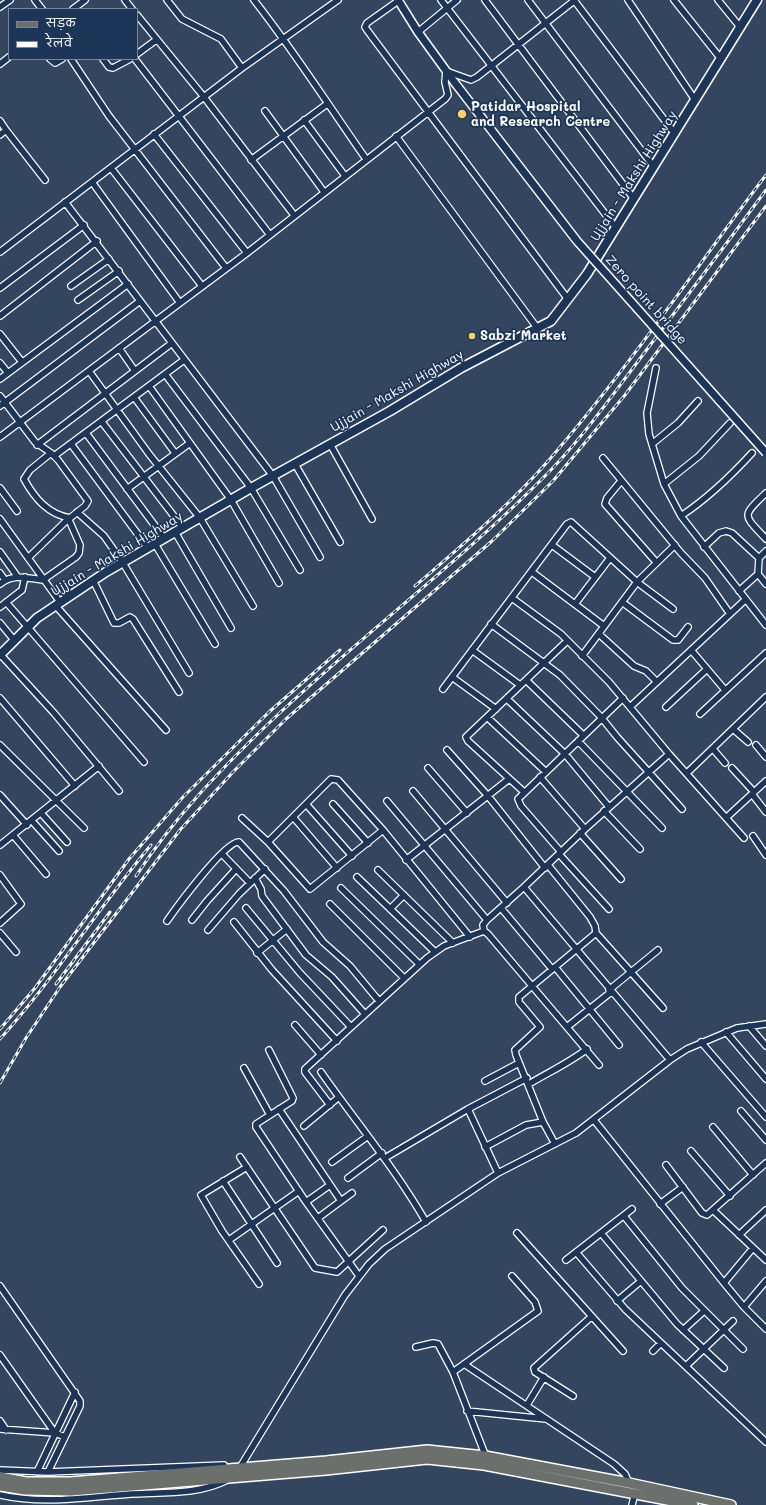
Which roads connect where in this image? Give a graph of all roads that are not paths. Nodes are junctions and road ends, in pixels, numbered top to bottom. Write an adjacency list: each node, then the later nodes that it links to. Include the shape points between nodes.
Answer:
1 (10, 0): 18 (street)
2 (35, 0): 19 (street)
3 (85, 0): 20 (street)
4 (125, 0): 21 (street)
5 (167, 0): 41 (street, via 182,19 221,39)
6 (254, 0): 27 (street)
7 (338, 0): 27 (street)
8 (398, 0): 26 (street, Zero point bridge); 47 (street, via 365,27)
9 (441, 0): 22 (street)
10 (457, 0): 22 (street)
11 (485, 0): 29 (street)
12 (528, 0): 24 (street)
13 (575, 0): 24 (street); 53 (street)
14 (628, 0): 44 (street)
15 (674, 0): 32 (street)
16 (718, 0): 25 (street)
17 (757, 0): 25 (main road, Ujjain - Makshi Highway)
18 (0, 7)
19 (41, 8)
20 (74, 8)
21 (131, 8)
22 (447, 8): 26 (street); 40 (street)
23 (138, 16): 28 (street)
24 (546, 22): 29 (street); 60 (street)
25 (740, 28): 32 (main road, Ujjain - Makshi Highway)
26 (418, 32): 42 (street, Zero point bridge)
27 (284, 38): 41 (street); 45 (street)
28 (156, 40): 30 (street); 43 (street)
29 (518, 44): 40 (street); 66 (street)
30 (138, 53)
31 (8, 58): 39 (street)
32 (721, 58): 44 (main road, Ujjain - Makshi Highway)
33 (51, 60): 34 (street, via 55,63)
34 (60, 60)
35 (72, 60): 57 (street, via 109,116)
36 (104, 60): 37 (street, via 113,68)
37 (128, 60)
38 (136, 60): 48 (street)
39 (0, 64)
40 (491, 66): 42 (street, via 471,80); 70 (street)
41 (242, 68): 43 (street)
42 (446, 71): 47 (street, via 448,95); 120 (street, Zero point bridge, bridge, via 577,241)
43 (204, 97): 48 (street); 59 (street)
44 (695, 100): 53 (main road, Ujjain - Makshi Highway)
45 (327, 104): 49 (street); 58 (street)
46 (265, 111): 55 (street)
47 (428, 113): 56 (street); 82 (street)
48 (179, 116): 52 (street); 71 (street)
49 (304, 120): 55 (street); 62 (street)
50 (0, 121): 51 (street)
51 (6, 130): 54 (street); 63 (street)
52 (154, 134): 57 (street); 74 (street)
53 (675, 134): 60 (main road, Ujjain - Makshi Highway)
54 (0, 136)
55 (283, 136): 59 (street); 65 (street)
56 (396, 136): 58 (street); 88 (street)
57 (136, 149): 61 (street); 76 (street)
58 (366, 159): 62 (street)
59 (251, 160): 68 (street)
60 (654, 167): 66 (main road, Ujjain - Makshi Highway)
61 (112, 168): 64 (street); 80 (street)
62 (344, 176): 65 (street)
63 (45, 180)
64 (92, 182): 67 (street); 85 (street)
65 (324, 192): 68 (street)
66 (634, 199): 70 (main road, Ujjain - Makshi Highway)
67 (65, 202): 69 (street); 73 (street)
68 (294, 215): 71 (street)
69 (84, 225): 72 (street); 81 (street)
70 (616, 228): 82 (main road, Ujjain - Makshi Highway, via 587,274)
71 (270, 235): 74 (street)
72 (97, 241): 75 (street); 86 (street)
73 (0, 252)
74 (247, 253): 76 (street)
75 (109, 258): 77 (street); 79 (street)
76 (226, 268): 80 (street)
77 (119, 271): 78 (street); 83 (street)
78 (128, 284): 84 (street); 93 (street)
79 (70, 286)
80 (202, 286): 85 (street)
81 (0, 288)
82 (567, 298): 88 (main road, Ujjain - Makshi Highway, via 551,321)
83 (78, 300)
84 (140, 301): 87 (street); 106 (street)
85 (180, 303): 87 (street)
86 (0, 316)
87 (155, 322): 90 (street); 91 (street)
88 (538, 329): 115 (main road, Ujjain - Makshi Highway, via 485,355)
89 (0, 334): 93 (street)
90 (172, 343): 92 (street); 97 (street)
91 (119, 348): 96 (street); 97 (street)
92 (184, 360): 99 (street); 126 (street)
93 (22, 362): 98 (street)
94 (0, 363): 98 (street)
95 (656, 368): 116 (street, via 647,414)
96 (89, 371): 102 (street); 108 (street)
97 (135, 371): 102 (street)
98 (8, 374): 100 (street)
99 (165, 374): 101 (street); 130 (street)
100 (0, 379)
101 (149, 386): 104 (street); 113 (street)
102 (106, 394): 107 (street); 117 (street)
103 (0, 396): 106 (street)
104 (134, 397): 107 (street); 118 (street)
105 (698, 401): 116 (street, via 678,423)
106 (2, 404): 108 (street)
107 (117, 409): 109 (street); 124 (street)
108 (19, 422): 112 (street); 117 (street)
109 (102, 422): 111 (street); 125 (street)
110 (730, 423): 128 (street, via 699,456)
111 (86, 433): 114 (street); 131 (street)
112 (0, 437)
113 (190, 442): 118 (street); 133 (street)
114 (71, 444): 121 (street); 148 (street)
115 (330, 444): 123 (main road, Ujjain - Makshi Highway); 140 (street)
116 (652, 444): 128 (street)
117 (37, 445): 121 (street)
118 (175, 453): 124 (street)
119 (752, 453): 136 (street, via 723,484)
120 (766, 453)
121 (52, 454): 135 (street, via 87,497 85,506); 139 (street, via 30,470 24,479 44,506)
122 (603, 458): 127 (street)
123 (295, 464): 126 (main road, Ujjain - Makshi Highway); 145 (street)
124 (158, 466): 125 (street); 137 (street)
125 (144, 476): 131 (street); 141 (street)
126 (273, 476): 130 (main road, Ujjain - Makshi Highway); 152 (street)
127 (621, 481): 147 (street); 156 (street, via 605,504)
128 (664, 484): 136 (street)
129 (0, 488): 134 (street)
130 (251, 488): 133 (main road, Ujjain - Makshi Highway); 158 (street)
131 (127, 489): 143 (street)
132 (766, 493): 144 (street, via 746,514 748,520)
133 (231, 500): 137 (main road, Ujjain - Makshi Highway); 169 (street)
134 (17, 511)
135 (77, 512): 139 (street); 157 (street, via 104,536)
136 (681, 516): 149 (street)
137 (200, 518): 141 (main road, Ujjain - Makshi Highway); 178 (street)
138 (0, 519): 153 (street)
139 (69, 519): 153 (street); 165 (street, via 80,545 79,553)
140 (372, 519)
141 (184, 528): 142 (main road, Ujjain - Makshi Highway)
142 (175, 532): 143 (main road, Ujjain - Makshi Highway); 188 (street)
143 (164, 538): 148 (main road, Ujjain - Makshi Highway)
144 (766, 539)
145 (340, 542)
146 (552, 545): 154 (street, via 571,522); 159 (street); 164 (street)
147 (675, 545): 156 (street); 181 (street)
148 (152, 546): 157 (main road, Ujjain - Makshi Highway); 192 (street)
149 (704, 547): 155 (street, via 719,533 726,531 732,533); 171 (street)
150 (766, 551): 155 (street)
151 (0, 552): 162 (street)
152 (320, 557)
153 (28, 558): 165 (street)
154 (610, 558): 164 (street); 168 (street)
155 (759, 558): 161 (street)
156 (656, 562): 168 (street)
157 (123, 564): 166 (main road, Ujjain - Makshi Highway); 200 (street)
158 (300, 570)
159 (532, 572): 172 (street); 177 (street)
160 (0, 573): 167 (street)
161 (758, 574): 170 (street); 171 (street)
162 (17, 576): 163 (street); 167 (street)
163 (25, 577): 165 (street); 174 (street, via 22,590)
164 (595, 577): 177 (street)
165 (44, 580): 176 (street)
166 (93, 580): 176 (main road, Ujjain - Makshi Highway); 207 (street, via 114,623 130,617 133,619)
167 (2, 582)
168 (637, 582): 175 (street); 180 (street)
169 (279, 583)
170 (766, 584)
171 (739, 591): 173 (street)
172 (512, 598): 183 (street); 191 (street)
173 (745, 600): 181 (street); 184 (street)
174 (6, 602): 179 (street); 187 (street)
175 (622, 602): 185 (street); 186 (street, via 673,640 678,640)
176 (57, 604): 187 (main road, Ujjain - Makshi Highway); 219 (street)
177 (575, 604): 185 (street)
178 (253, 606)
179 (0, 607)
180 (673, 609)
181 (730, 614): 194 (street)
182 (0, 624): 190 (street)
183 (491, 624): 193 (street); 198 (street)
184 (766, 625)
185 (604, 626): 189 (street)
186 (688, 627)
187 (26, 628): 190 (main road, Ujjain - Makshi Highway); 230 (street)
188 (231, 628)
189 (599, 634): 197 (street); 203 (street, via 634,666 646,671)
190 (14, 640): 196 (main road, Ujjain - Makshi Highway)
191 (567, 641): 197 (street); 198 (street)
192 (215, 644)
193 (472, 650): 201 (street); 204 (street)
194 (691, 650): 199 (street); 203 (street)
195 (766, 653): 206 (street)
196 (0, 655): 232 (street)
197 (582, 656): 209 (street)
198 (544, 662): 202 (street); 217 (street)
199 (707, 669): 206 (street); 213 (street)
200 (188, 673)
201 (452, 677): 205 (street); 214 (street)
202 (526, 680): 204 (street); 220 (street)
203 (657, 682): 212 (street)
204 (520, 685): 210 (street)
205 (443, 689)
206 (725, 690): 215 (street)
207 (179, 692)
208 (0, 698): 241 (street)
209 (623, 698): 212 (street); 217 (street)
210 (507, 699): 214 (street); 227 (street)
211 (765, 701): 218 (street)
212 (630, 707): 228 (street)
213 (666, 707)
214 (496, 710): 216 (street)
215 (700, 714)
216 (487, 717): 235 (street); 239 (street, via 466,737)
217 (601, 717): 220 (street); 236 (street)
218 (733, 729): 222 (street); 225 (street)
219 (166, 730)
220 (583, 736): 221 (street)
221 (578, 741): 227 (street); 245 (street)
222 (748, 742)
223 (0, 745): 249 (street)
224 (756, 745): 229 (street)
225 (713, 749): 231 (street); 237 (street)
226 (448, 750): 248 (street)
227 (565, 754): 235 (street); 253 (street)
228 (669, 754): 236 (street); 237 (street)
229 (766, 757)
230 (144, 762)
231 (725, 763)
232 (99, 766): 241 (street); 242 (street)
233 (428, 768): 256 (street)
234 (732, 768): 246 (street)
235 (546, 772): 238 (street)
236 (648, 772): 245 (street); 254 (street)
237 (687, 773): 258 (street)
238 (540, 777): 244 (street); 266 (street)
239 (509, 779): 244 (street); 248 (street)
240 (766, 781): 246 (street)
241 (75, 786): 249 (street)
242 (120, 791)
243 (414, 791): 263 (street)
244 (524, 792): 277 (street, via 518,802)
245 (626, 792): 253 (street); 264 (street)
246 (753, 793): 255 (street); 258 (street)
247 (0, 795): 261 (street)
248 (488, 796): 256 (street); 282 (street)
249 (58, 800): 257 (street); 262 (street)
250 (387, 801): 274 (street)
251 (306, 804): 260 (street); 265 (street, via 335,778); 280 (street)
252 (332, 804): 272 (street)
253 (606, 809): 266 (street); 275 (street)
254 (682, 809)
255 (766, 812)
256 (467, 813): 263 (street)
257 (41, 814): 261 (street); 270 (street)
258 (727, 817): 269 (street)
259 (242, 818): 271 (street)
260 (294, 818): 271 (street); 283 (street)
261 (29, 823): 267 (street); 276 (street)
262 (84, 828)
263 (447, 828): 274 (street); 296 (street)
264 (662, 828)
265 (383, 830): 272 (street); 281 (street)
266 (582, 831): 277 (street); 291 (street)
267 (13, 835): 273 (street); 287 (street)
268 (753, 836): 279 (street)
269 (744, 838)
270 (67, 842)
271 (268, 842): 283 (street, via 307,888 312,888)
272 (368, 843): 280 (street)
273 (0, 845)
274 (425, 846): 281 (street); 303 (street)
275 (640, 849)
276 (59, 851)
277 (560, 853): 282 (street); 301 (street)
278 (222, 854): 284 (street); 285 (street, via 232,843 239,842); 304 (street, via 194,883)
279 (766, 855)
280 (352, 856): 283 (street)
281 (406, 860): 312 (street)
282 (546, 866): 293 (street); 311 (street, via 590,917)
283 (337, 868)
284 (236, 869): 292 (street); 302 (street)
285 (265, 869): 290 (street); 326 (street, via 323,942 350,966)
286 (378, 870): 295 (street)
287 (46, 874)
288 (0, 875): 306 (street, via 21,904)
289 (358, 877): 300 (street)
290 (255, 878): 292 (street); 307 (street, via 262,896)
291 (621, 879)
292 (250, 884): 308 (street)
293 (524, 887): 296 (street); 315 (street)
294 (341, 888): 320 (street)
295 (404, 895): 300 (street); 314 (street)
296 (507, 903): 299 (street)
297 (330, 904): 323 (street)
298 (246, 908): 313 (street)
299 (501, 908): 303 (street); 321 (street)
300 (390, 909): 318 (street)
301 (609, 909)
302 (192, 920)
303 (487, 920): 309 (street, via 483,925)
304 (167, 921)
305 (234, 922): 319 (street)
306 (0, 923)
307 (288, 929): 313 (street); 329 (street, via 306,955 332,977)
308 (208, 930)
309 (484, 931): 312 (street); 324 (street)
310 (0, 933): 317 (street)
311 (596, 933): 315 (street); 322 (street)
312 (470, 937): 314 (street)
313 (273, 940): 319 (street); 334 (street)
314 (453, 943): 318 (street)
315 (576, 949): 321 (street); 325 (street)
316 (658, 950): 322 (street)
317 (16, 952)
318 (435, 952): 320 (street)
319 (258, 953): 336 (street)
320 (419, 964): 323 (street)
321 (553, 968): 324 (street); 328 (street)
322 (630, 973): 325 (street); 327 (street)
323 (404, 978): 326 (street)
324 (532, 986): 332 (street); 344 (street, via 518,999 540,1027 515,1050)
325 (610, 991): 328 (street); 343 (street)
326 (379, 1001): 329 (street)
327 (663, 1008)
328 (590, 1009): 332 (street); 338 (street)
329 (364, 1013): 334 (street)
330 (766, 1024): 333 (street)
331 (295, 1025): 342 (street)
332 (567, 1026): 340 (street)
333 (749, 1026): 335 (street); 339 (street)
334 (351, 1027): 336 (street)
335 (726, 1032): 337 (street); 349 (street)
336 (337, 1041): 342 (street)
337 (701, 1042): 343 (street); 358 (street)
338 (619, 1045)
339 (766, 1046)
340 (587, 1049): 345 (street); 351 (street, via 567,1064)
341 (269, 1050): 354 (street, via 293,1098)
342 (321, 1054): 353 (street, via 304,1070)
343 (670, 1060): 360 (street)
344 (519, 1063): 348 (street); 350 (street)
345 (599, 1064)
346 (244, 1068): 357 (street)
347 (321, 1072): 352 (street)
348 (527, 1078): 351 (street); 355 (street)
349 (766, 1079)
350 (485, 1081)
351 (529, 1084): 359 (street)
352 (339, 1097): 353 (street); 363 (street)
353 (330, 1104): 361 (street)
354 (279, 1109): 357 (street); 378 (street)
355 (468, 1109): 366 (street); 368 (street)
356 (742, 1111): 364 (street)
357 (270, 1115): 380 (street, via 256,1124 256,1127)
358 (766, 1117)
359 (542, 1119): 365 (street); 366 (street)
360 (594, 1120): 365 (street); 385 (street)
361 (304, 1126)
362 (714, 1128): 375 (street)
363 (368, 1136): 368 (street); 370 (street)
364 (766, 1140)
365 (555, 1144): 374 (street)
366 (484, 1145): 374 (street)
367 (691, 1151): 382 (street)
368 (383, 1155): 376 (street); 392 (street)
369 (240, 1157): 373 (street)
370 (332, 1162)
371 (766, 1163): 375 (street)
372 (666, 1165): 379 (street)
373 (247, 1167): 377 (street); 386 (street)
374 (498, 1173): 392 (street)
375 (753, 1175): 382 (street)
376 (348, 1178)
377 (223, 1181): 393 (street); 398 (street, via 201,1195)
378 (330, 1184): 383 (street); 384 (street)
379 (683, 1187): 385 (street); 388 (street, via 702,1213 707,1215)
380 (299, 1191): 384 (street); 386 (street)
381 (352, 1193): 383 (street)
382 (730, 1196): 388 (street)
383 (341, 1201): 391 (street)
384 (306, 1202): 391 (street)
385 (660, 1204): 409 (street)
386 (275, 1209): 393 (street); 403 (street, via 315,1268 334,1273)
387 (632, 1210): 390 (street)
388 (714, 1211): 397 (street)
389 (765, 1212): 397 (street)
390 (624, 1216): 396 (street); 414 (street, via 682,1288)
391 (318, 1218): 403 (street)
392 (426, 1222): 405 (street, via 385,1249)
393 (251, 1225): 398 (street); 404 (street)
394 (383, 1230): 403 (street)
395 (517, 1233): 415 (street)
396 (601, 1233): 400 (street); 407 (street)
397 (739, 1235): 399 (street)
398 (229, 1240): 410 (street)
399 (753, 1248): 402 (street); 409 (street)
400 (576, 1252): 401 (street); 412 (street)
401 (566, 1260)
402 (766, 1260)
403 (348, 1261): 405 (street)
404 (277, 1263)
405 (359, 1276): 444 (street, via 345,1294)
406 (512, 1276): 427 (street, via 537,1305 538,1311)
407 (641, 1281): 412 (street); 418 (street)
408 (766, 1281): 413 (street)
409 (724, 1283): 413 (street)
410 (259, 1284)
411 (0, 1286): 432 (street)
412 (617, 1300): 420 (street)
413 (744, 1307): 417 (street)
414 (704, 1311): 418 (street); 419 (street)
415 (591, 1317): 424 (street); 431 (street, via 535,1367 535,1372)
416 (733, 1321): 419 (street)
417 (766, 1329)
418 (683, 1330): 422 (street)
419 (723, 1330): 422 (street); 423 (street)
420 (661, 1343): 425 (street); 428 (street)
421 (416, 1347): 430 (street, via 438,1344)
422 (703, 1349): 428 (street); 429 (street)
423 (743, 1349)
424 (623, 1351)
425 (653, 1351)
426 (0, 1356): 439 (street)
427 (464, 1364): 430 (street); 434 (street)
428 (686, 1366): 441 (street)
429 (724, 1368)
430 (453, 1372): 435 (street)
431 (544, 1377): 433 (street); 434 (street)
432 (75, 1392): 439 (street); 440 (street, via 80,1406)
433 (573, 1396)
434 (527, 1405): 436 (street)
435 (467, 1411): 436 (street); 442 (street)
436 (546, 1419): 451 (street, via 614,1464 625,1474)
437 (0, 1421): 438 (street)
438 (3, 1429): 439 (street)
439 (55, 1433): 440 (street); 446 (street)
440 (65, 1437): 447 (street)
441 (766, 1442)
442 (487, 1461): 443 (main road, via 427,1450); 451 (main road); 453 (main road)
443 (363, 1462): 444 (main road); 450 (main road)
444 (241, 1466): 447 (street); 448 (main road); 450 (street)
445 (0, 1470): 446 (street)
446 (36, 1472): 447 (street)
447 (48, 1472)
448 (205, 1475): 449 (main road, via 47,1483); 450 (main road); 452 (main road, via 47,1492)
449 (0, 1477)
450 (233, 1477): 454 (street, via 199,1489 48,1500)
451 (629, 1483): 457 (main road)
452 (0, 1486)
453 (635, 1493): 455 (street); 456 (main road)
454 (0, 1495)
455 (632, 1505)
456 (693, 1505)
457 (731, 1505)

